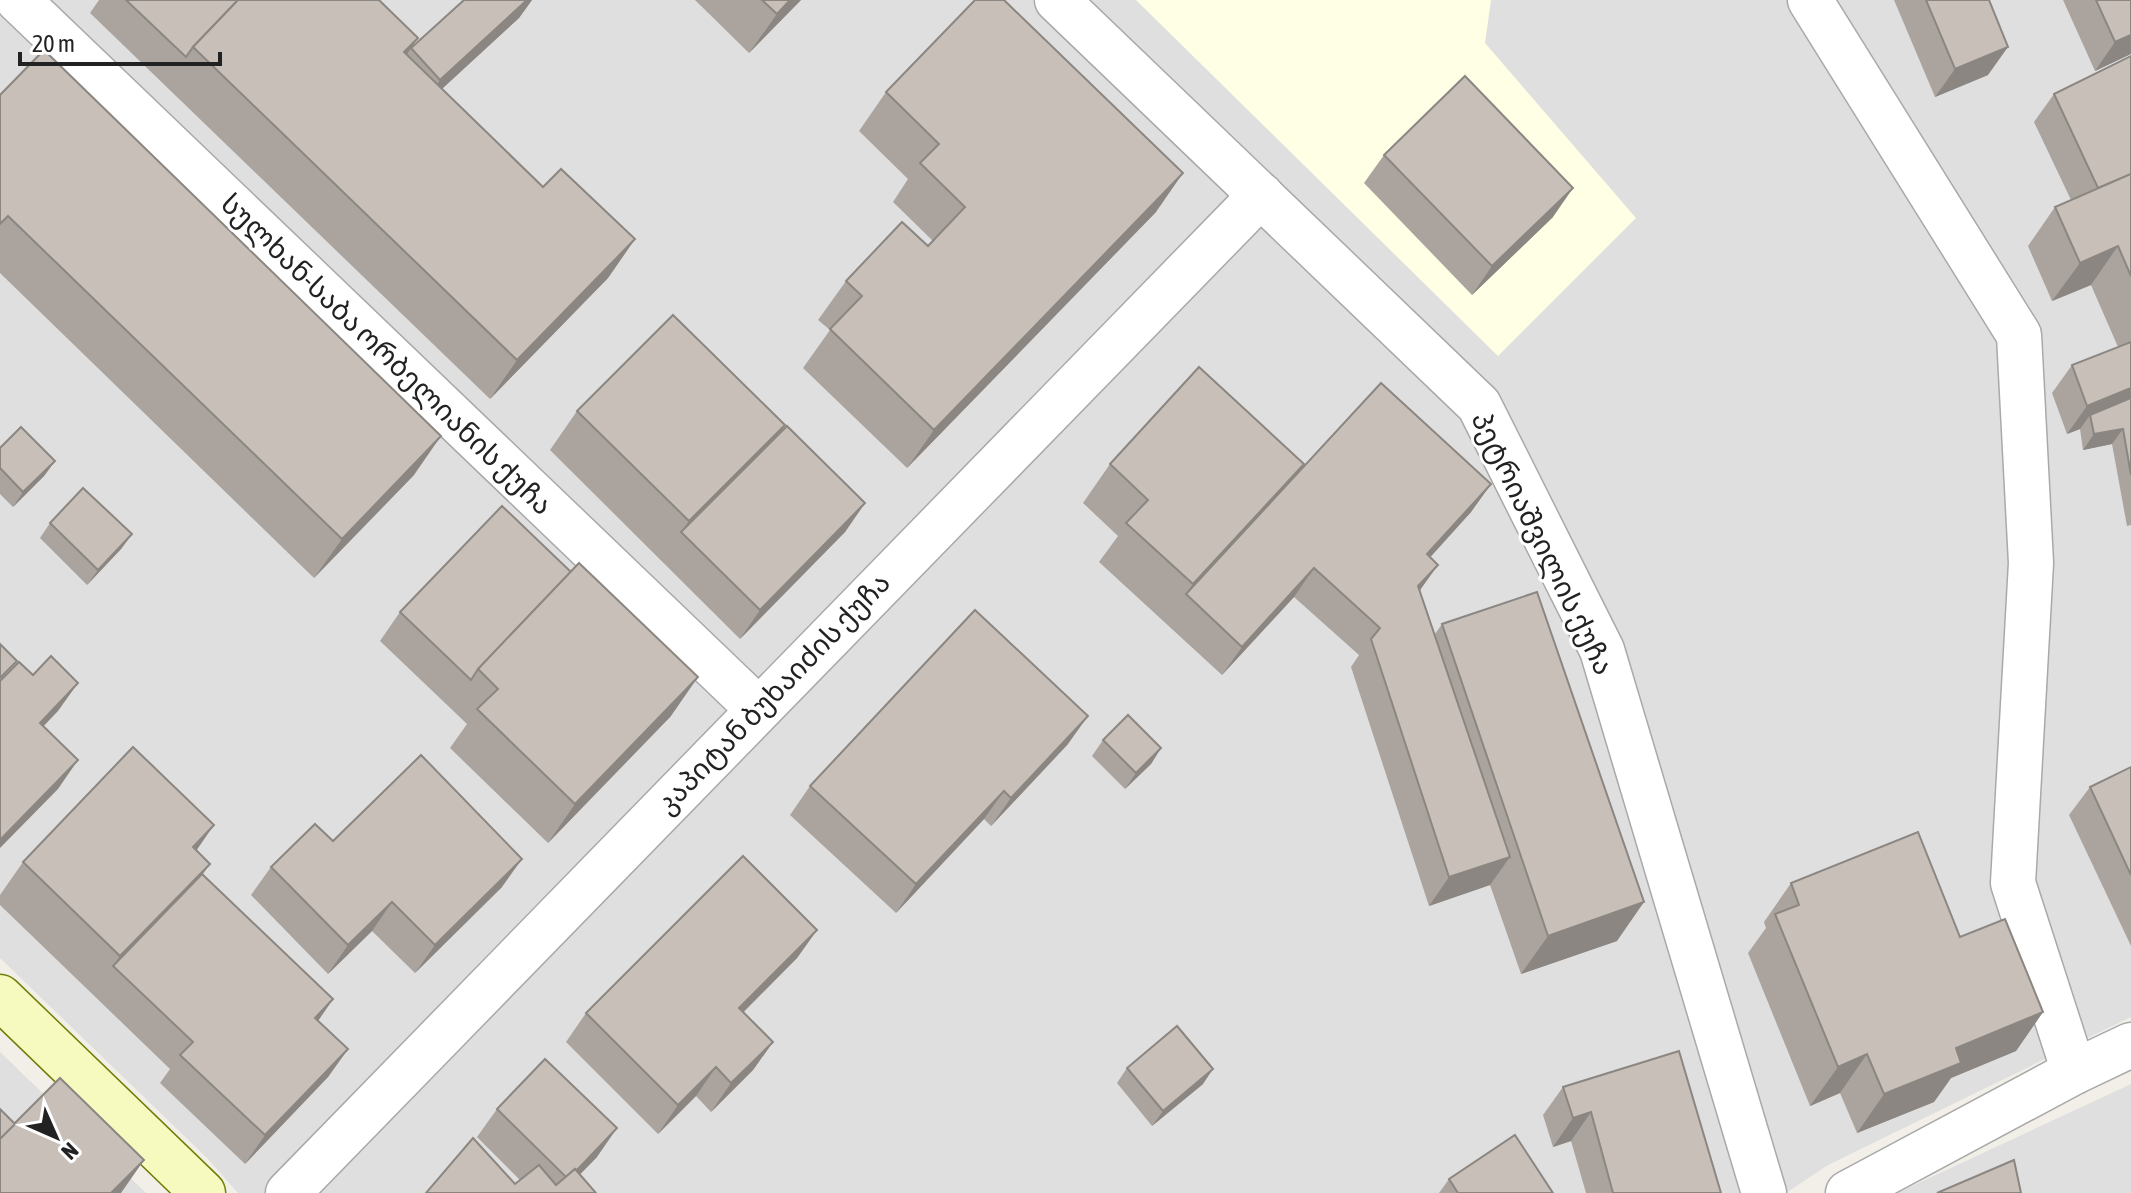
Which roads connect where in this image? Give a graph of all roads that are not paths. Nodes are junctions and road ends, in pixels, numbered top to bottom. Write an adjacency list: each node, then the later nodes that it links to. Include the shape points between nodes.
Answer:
1 (18, 0): 5 (street, სულხან-საბა ორბელიანის ქუჩა)
2 (1057, 0): 4 (street, პეტრიაშვილის ქუჩა)
3 (1810, 0): 8 (street, via 2019,335 2031,563 2013,883)
4 (1261, 195): 5 (street, კაპიტან ბუხაიძის ქუჩა); 11 (street, პეტრიაშვილის ქუჩა, via 1479,405 1500,446 1602,650)
5 (757, 708): 10 (street, კაპიტან ბუხაიძის ქუჩა)
6 (0, 997): 9 (street)
7 (2131, 1045): 8 (street)
8 (2074, 1072): 12 (street)
9 (203, 1193)
10 (288, 1193)
11 (1764, 1193)
12 (1848, 1193)

